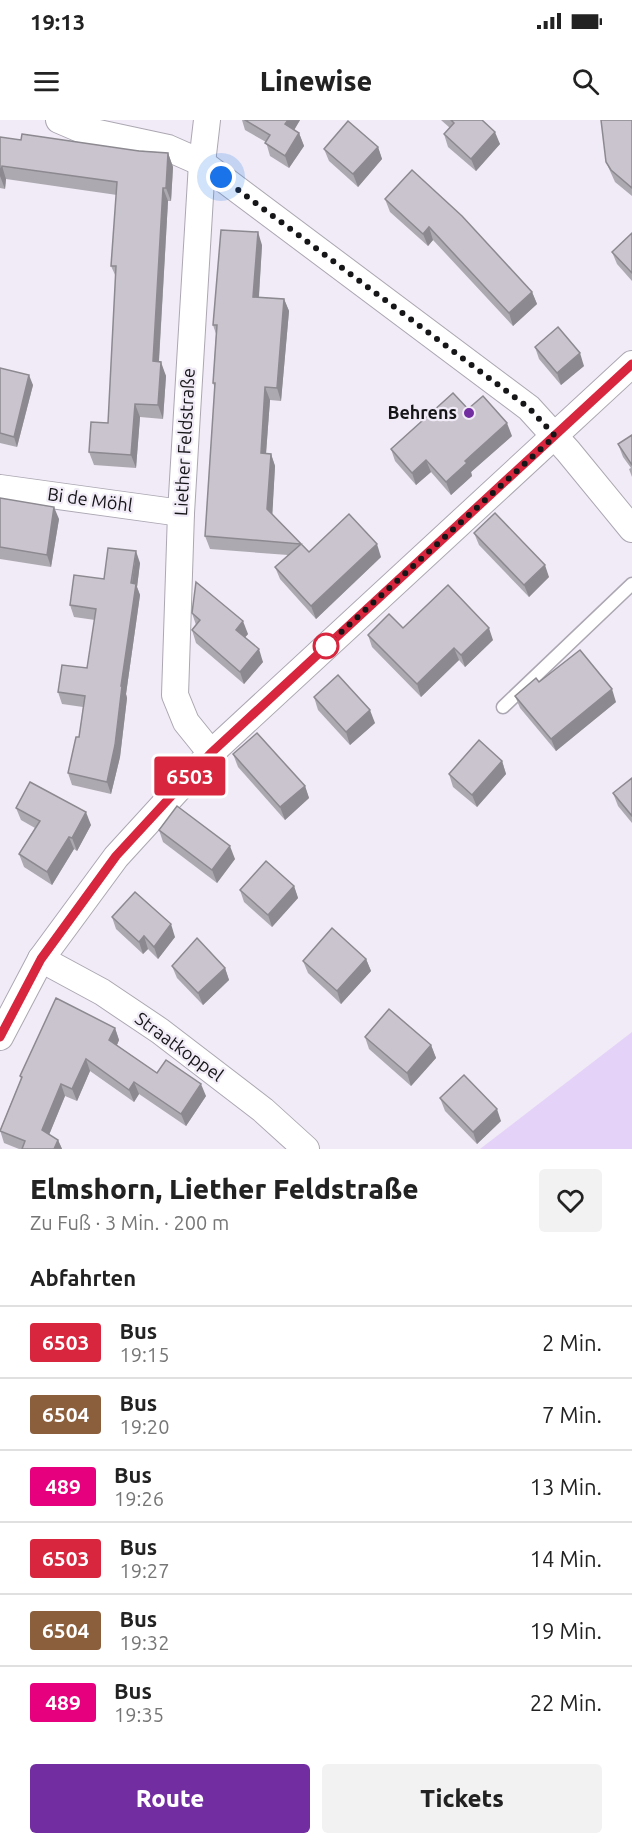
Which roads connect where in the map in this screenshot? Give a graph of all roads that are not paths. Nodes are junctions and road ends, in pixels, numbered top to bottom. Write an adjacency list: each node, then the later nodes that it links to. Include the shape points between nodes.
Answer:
1 (59, 120): 3 (street, via 80,129 168,148)
2 (207, 120): 3 (street, Liether Feldstraße)
3 (202, 163): 5 (street, via 529,408); 7 (street, Liether Feldstraße)
4 (632, 364): 5 (street)
5 (555, 436): 8 (street); 11 (street)
6 (0, 488): 7 (street, Bi de Möhl)
7 (181, 513): 11 (street, Liether Feldstraße, via 175,695 186,722)
8 (632, 529)
9 (632, 584): 10 (lane)
10 (504, 707)
11 (211, 753): 12 (street, via 116,856)
12 (41, 959): 13 (street); 14 (street, Straatkoppel, via 102,992 160,1031 263,1110)
13 (0, 1037)
14 (306, 1149)

